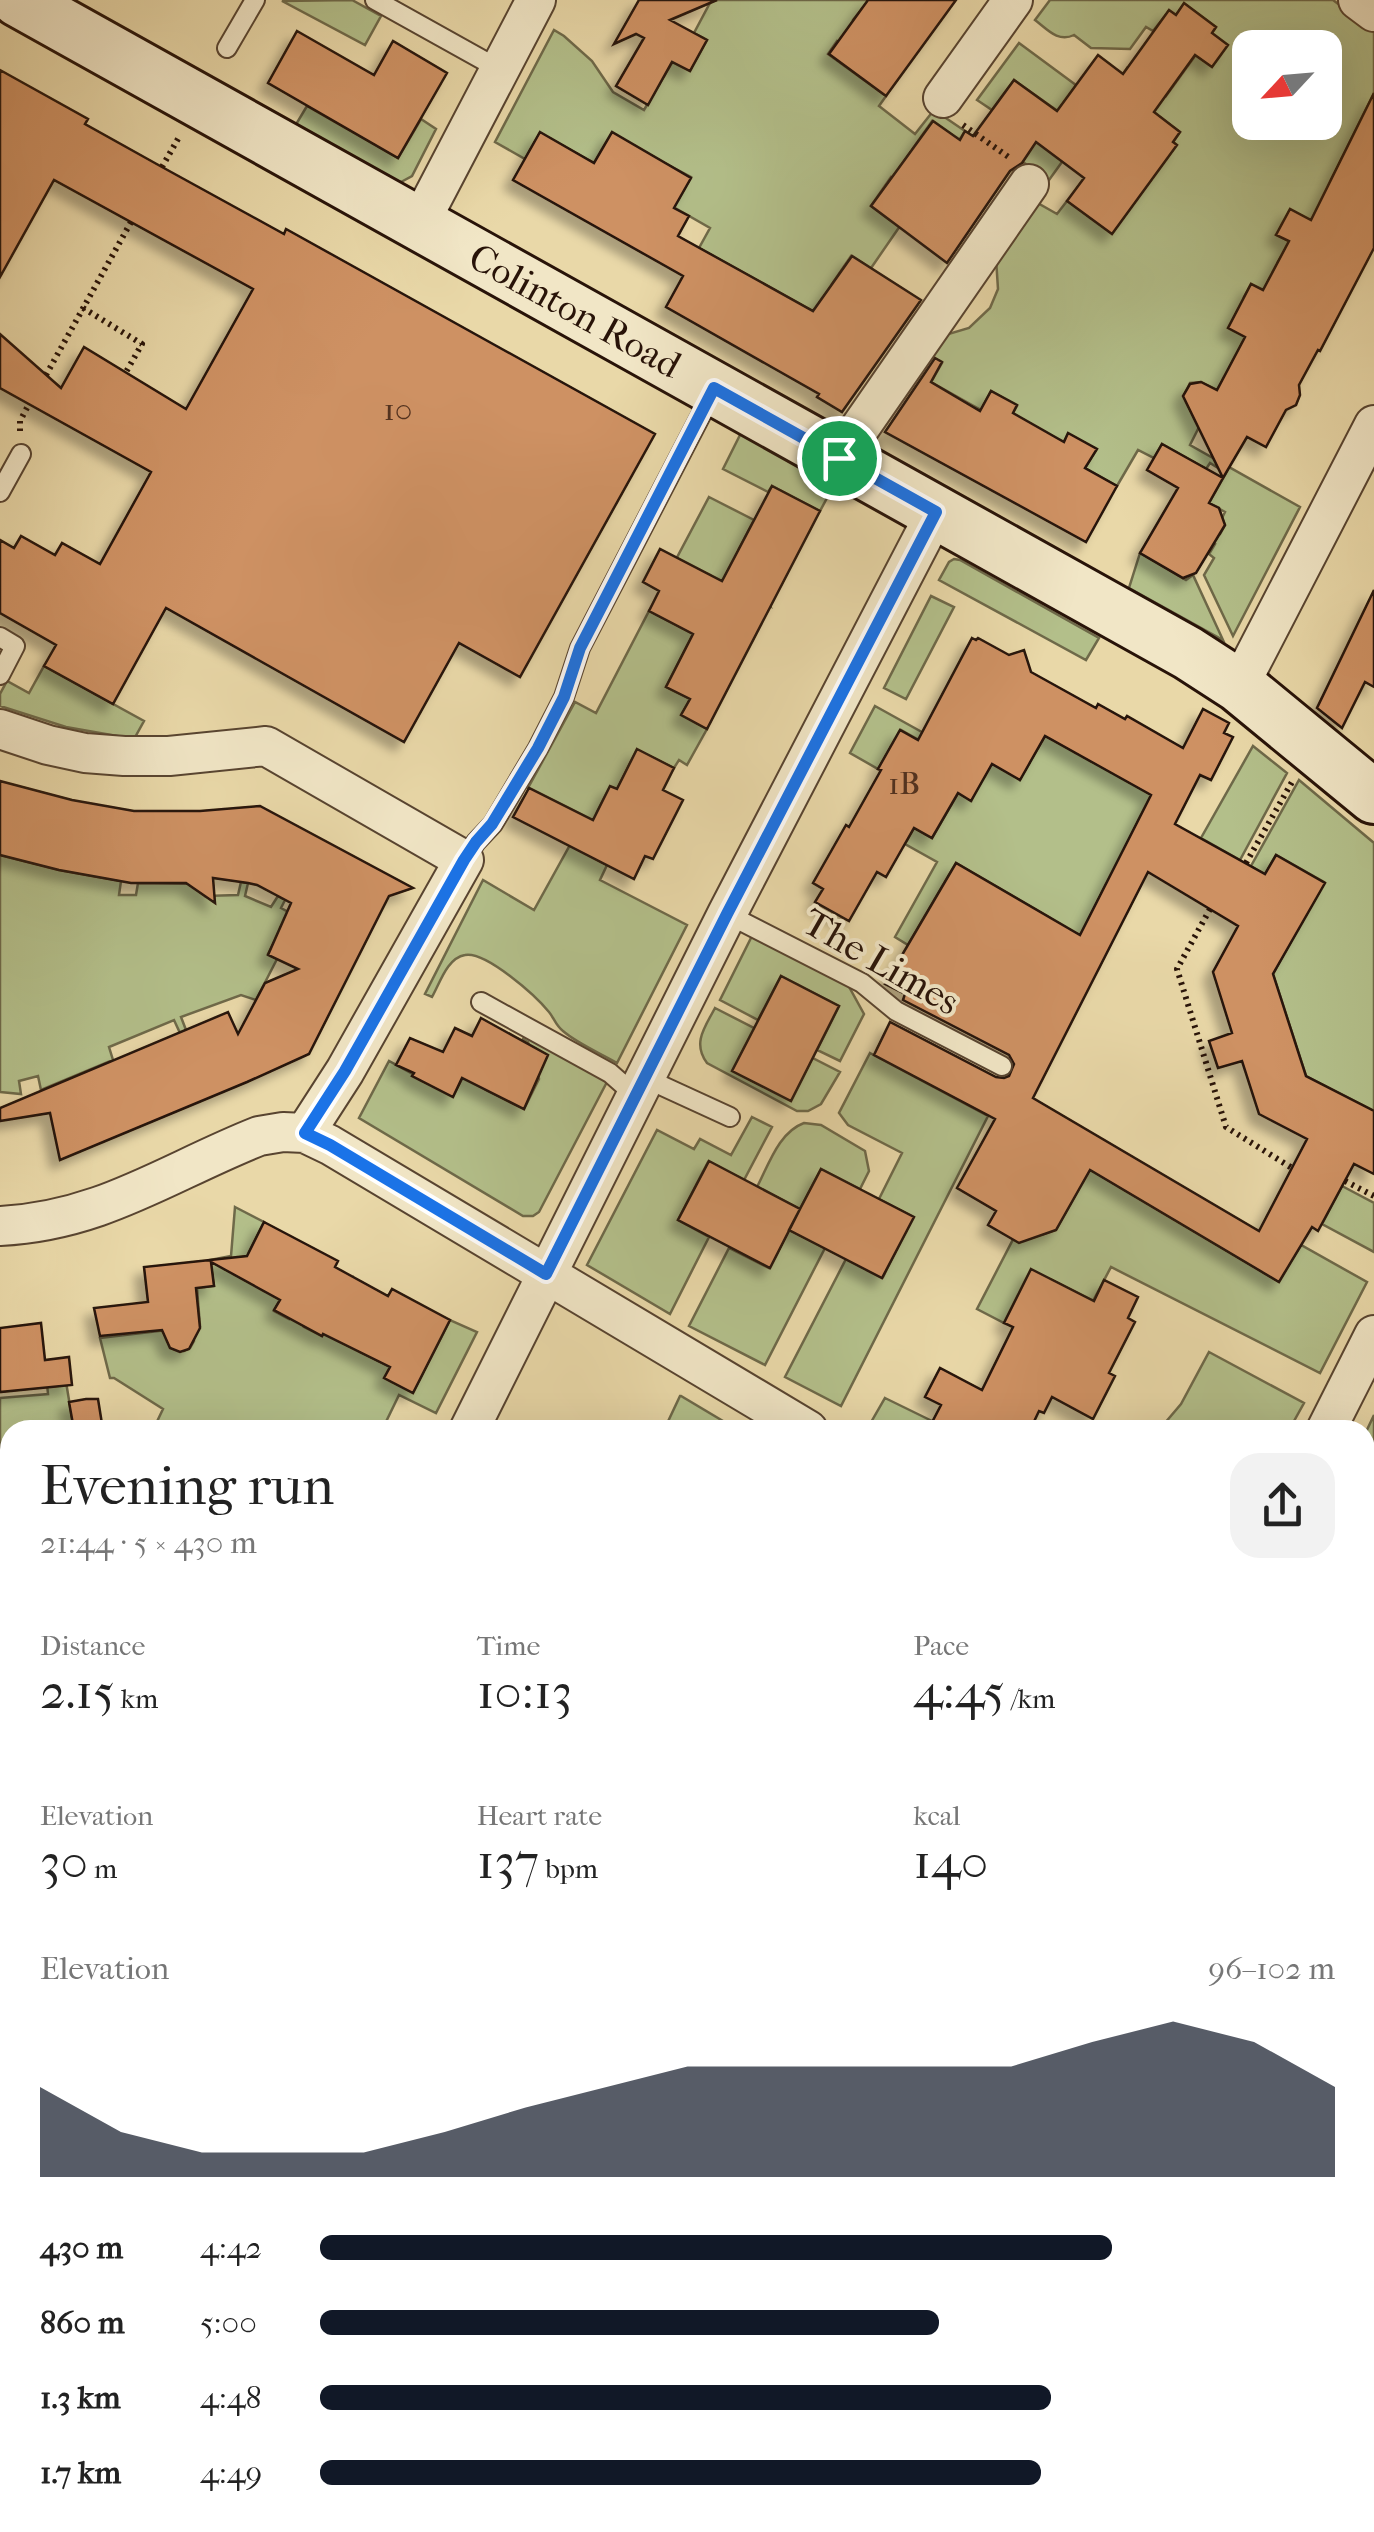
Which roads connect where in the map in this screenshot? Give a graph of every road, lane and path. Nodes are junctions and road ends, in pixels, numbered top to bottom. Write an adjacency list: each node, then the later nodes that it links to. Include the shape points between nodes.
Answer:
1 (18, 0): 13 (street, Colinton Road)
2 (255, 0): 8 (lane)
3 (375, 0): 9 (lane)
4 (536, 0): 9 (street)
5 (1014, 0): 10 (street)
6 (1358, 0): 7 (street)
7 (1374, 12)
8 (227, 48)
9 (499, 69): 13 (street)
10 (942, 98): 11 (path, via 947,114 1036,176)
11 (1030, 184): 22 (street)
12 (131, 222): 14 (path)
13 (419, 224): 17 (street, Colinton Road)
14 (83, 308): 15 (path, via 142,344); 16 (path)
15 (126, 372)
16 (46, 375)
17 (714, 388): 22 (street, Colinton Road); 31 (lane, via 580,648 538,748)
18 (29, 404): 19 (path)
19 (20, 421)
20 (1374, 425): 27 (street)
21 (22, 454): 23 (lane)
22 (839, 458): 24 (street, Colinton Road)
23 (0, 492)
24 (936, 512): 27 (street, Colinton Road); 34 (street)
25 (0, 637): 26 (lane, via 15,646)
26 (0, 675)
27 (1240, 686): 29 (street, Colinton Road)
28 (0, 730): 31 (street, via 66,749 124,756 266,746)
29 (1374, 797)
30 (1282, 800): 32 (path)
31 (464, 860): 39 (street)
32 (1246, 864)
33 (1210, 909): 40 (path, via 1176,968 1226,1127)
34 (727, 914): 36 (lane, The Limes); 37 (street)
35 (481, 1002): 37 (lane)
36 (1002, 1066)
37 (641, 1087): 38 (lane); 44 (street)
38 (730, 1118)
39 (305, 1133): 43 (street, via 259,1136 98,1207); 44 (street)
40 (1292, 1168)
41 (1345, 1181): 42 (path)
42 (1374, 1196)
43 (0, 1226)
44 (546, 1274): 46 (street); 47 (street)
45 (1374, 1335): 48 (street)
46 (474, 1420)
47 (791, 1420)
48 (1331, 1420)

